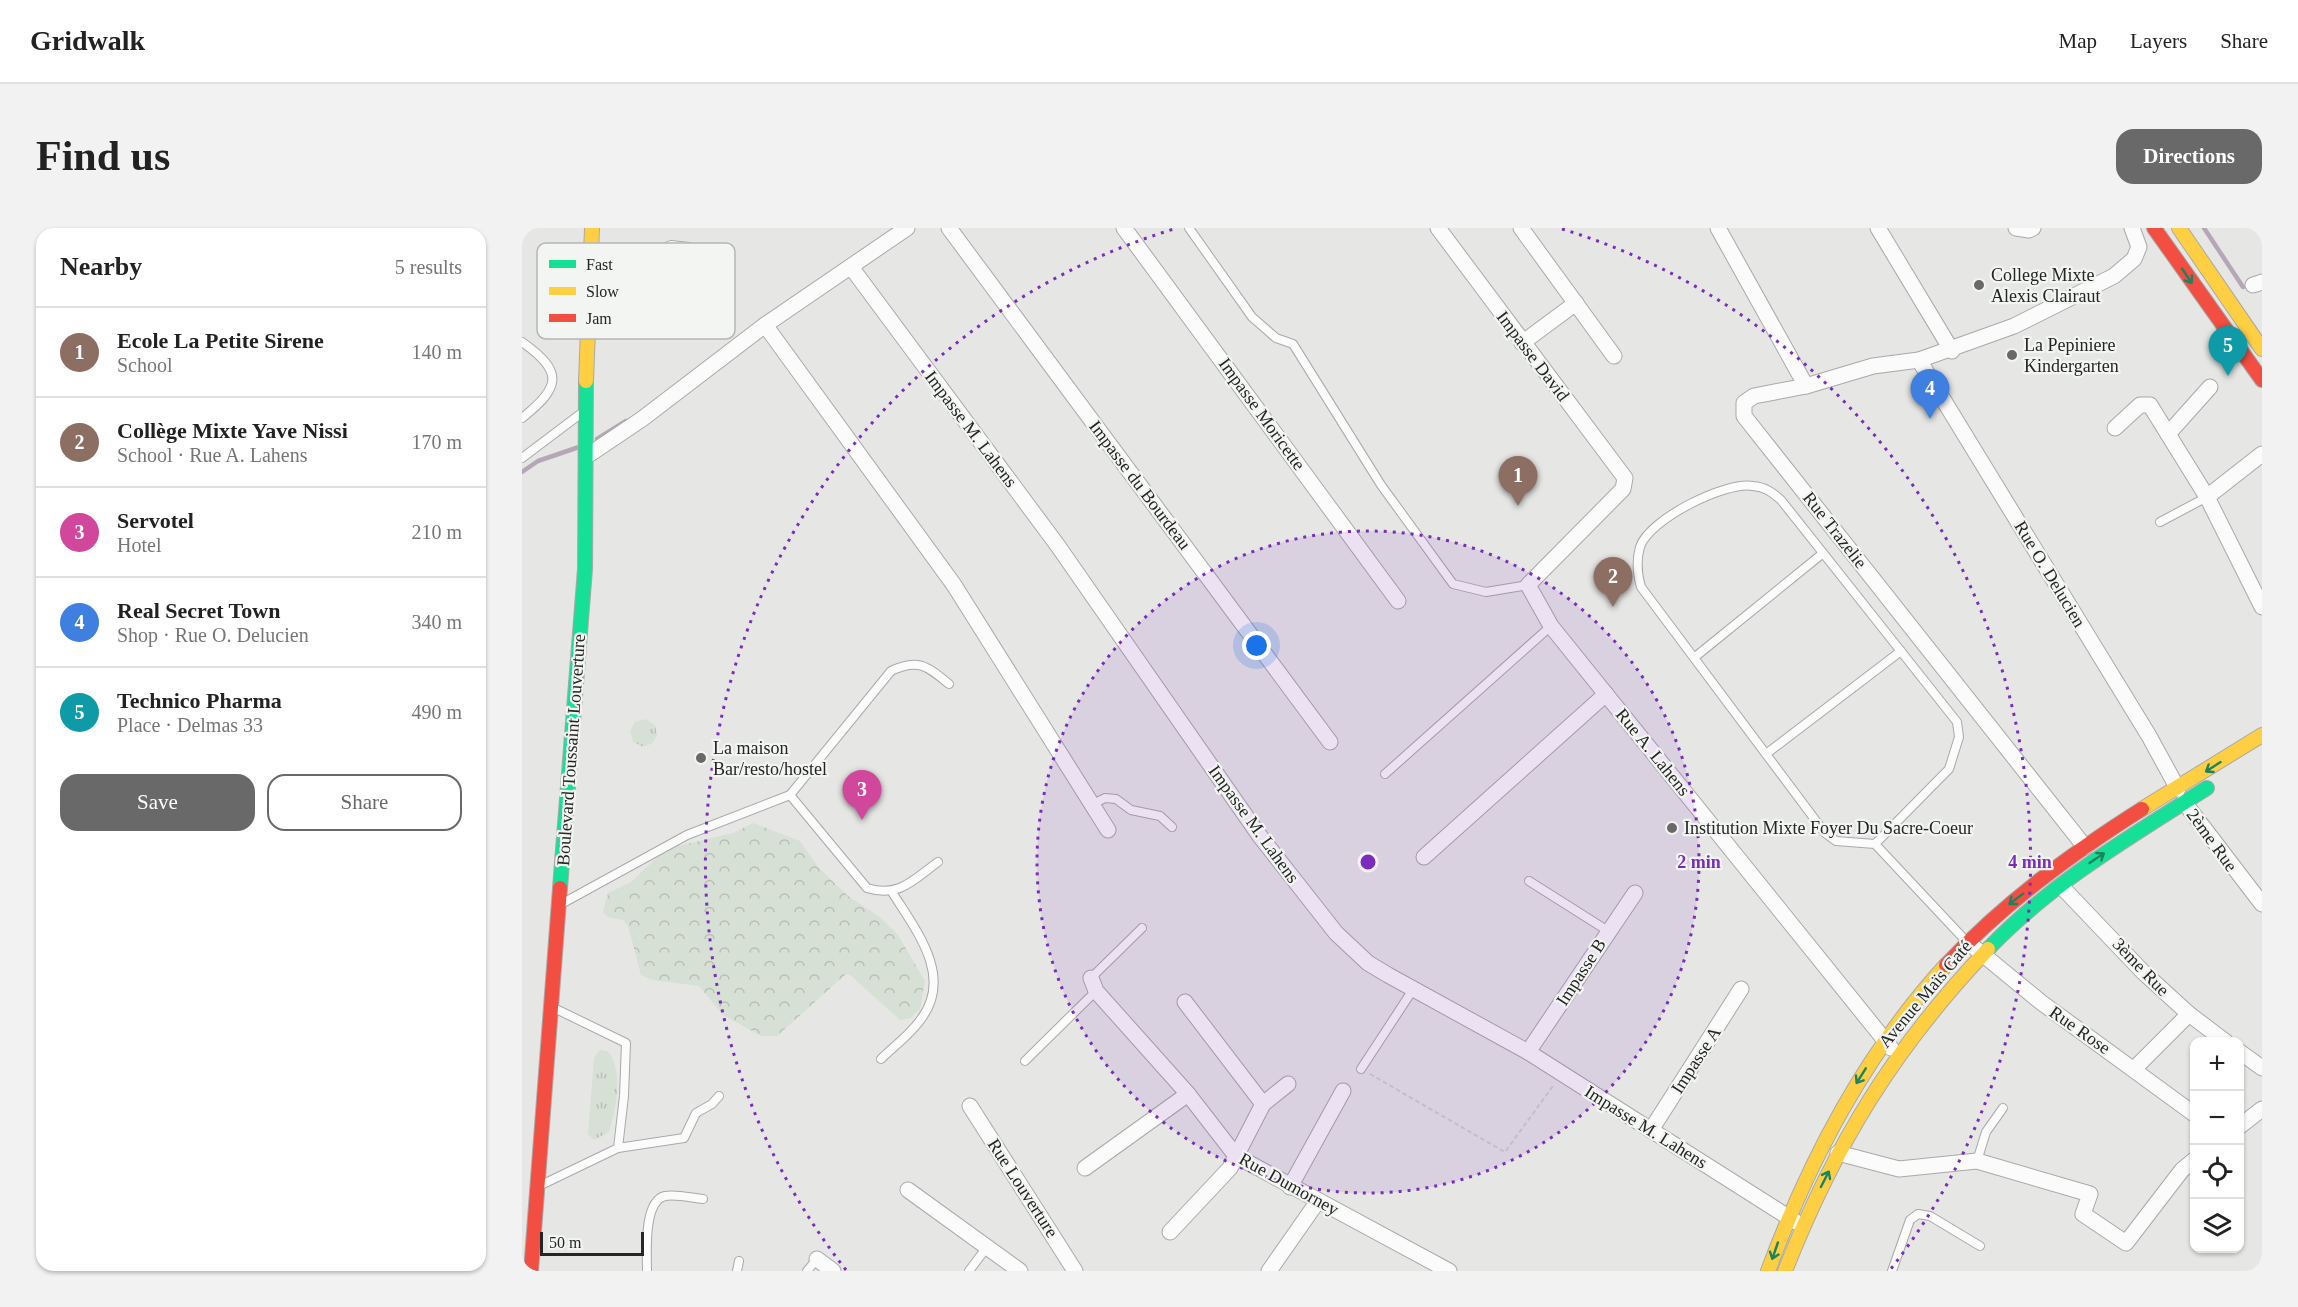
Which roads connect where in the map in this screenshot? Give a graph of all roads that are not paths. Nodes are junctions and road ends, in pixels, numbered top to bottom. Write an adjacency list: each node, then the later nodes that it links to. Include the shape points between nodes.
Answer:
1 (592, 228): 15 (main road, Boulevard Toussaint Louverture)
2 (907, 228): 16 (street)
3 (949, 228): 48 (street, Impasse du Bourdeau)
4 (1124, 228): 40 (street, Impasse Moricette)
5 (1189, 228): 39 (lane, via 1252,317 1276,338 1293,344 1381,485 1453,584 1486,592)
6 (1438, 228): 21 (street, Impasse David)
7 (1521, 228): 17 (street)
8 (1718, 228): 27 (street)
9 (1878, 228): 23 (street)
10 (2016, 228): 11 (street)
11 (2033, 228)
12 (2132, 228): 23 (street, via 2139,247 2134,259 2114,276 2014,326)
13 (2154, 228): 26 (main road, one-way to 26)
14 (2179, 228): 22 (main road)
15 (591, 243)
16 (851, 267): 18 (street); 72 (street, Impasse M. Lahens, via 1058,546 1259,836 1336,933 1368,963)
17 (1576, 303): 21 (street); 24 (street)
18 (765, 325): 34 (street); 54 (street, via 954,585)
19 (587, 339): 29 (main road, Boulevard Toussaint Louverture)
20 (522, 342): 30 (lane, via 538,353 552,373 552,388 545,400)
21 (1522, 342): 39 (street, Impasse David, via 1625,478 1623,489)
22 (2262, 349)
23 (1952, 351): 25 (street)
24 (1614, 356)
25 (1919, 360): 27 (street, via 1873,366); 53 (street, Rue O. Delucien, via 2149,736)
26 (2262, 380)
27 (1806, 386): 58 (street, Rue Trazelie, via 1754,396 1744,403 1744,416)
28 (2210, 387): 32 (street)
29 (584, 411): 34 (main road, Boulevard Toussaint Louverture); 35 (lane)
30 (522, 418)
31 (2115, 428): 32 (street, via 2146,404)
32 (2168, 434): 36 (street)
33 (2262, 454): 36 (street)
34 (587, 456): 66 (main road, Boulevard Toussaint Louverture, via 585,569)
35 (522, 458)
36 (2207, 497): 37 (lane); 41 (street)
37 (2160, 522)
38 (1822, 554): 43 (lane); 44 (lane); 44 (lane, via 1781,500 1770,490 1752,485 1735,486 1683,508 1652,527 1641,545 1636,570 1641,587)
39 (1528, 585): 42 (street, Rue A. Lahens)
40 (1398, 601)
41 (2262, 607)
42 (1551, 627): 46 (street, Rue A. Lahens); 50 (lane)
43 (1901, 651): 49 (lane); 57 (lane, via 1957,722 1959,737 1949,769)
44 (1695, 657): 49 (lane)
45 (949, 684): 52 (lane, via 928,667 915,664 891,671)
46 (1606, 694): 59 (street); 78 (street, Rue A. Lahens)
47 (2262, 735): 53 (main road, Avenue Maïs Gaté, one-way to 53)
48 (1330, 742)
49 (1766, 754): 57 (lane, via 1825,833 1836,841)
50 (1385, 774)
51 (2223, 777): 53 (main road, Avenue Maïs Gaté)
52 (790, 795): 63 (lane, via 867,888); 66 (lane, via 687,835)
53 (2181, 796): 58 (main road, Avenue Maïs Gaté); 62 (main road, Avenue Maïs Gaté, one-way to 53); 65 (street, 2ème Rue)
54 (1093, 804): 55 (lane, via 1105,798 1116,799 1131,810 1160,816); 56 (street)
55 (1172, 827)
56 (1108, 830)
57 (1875, 844): 69 (lane)
58 (2085, 847): 69 (main road, Avenue Maïs Gaté, one-way to 69)
59 (1424, 857)
60 (938, 862): 63 (lane)
61 (1529, 881): 68 (lane)
62 (2061, 886): 70 (main road, Avenue Maïs Gaté); 76 (street, 3ème Rue)
63 (892, 892): 82 (lane, via 926,947 934,980 929,1008)
64 (1635, 893): 68 (street, Impasse B)
65 (2262, 904)
66 (559, 906): 75 (main road, Boulevard Toussaint Louverture)
67 (1142, 928): 71 (lane)
68 (1608, 931): 79 (street, Impasse B)
69 (1967, 942): 70 (street, Rue Rose); 78 (main road, Avenue Maïs Gaté)
70 (1983, 953): 80 (main road, Avenue Maïs Gaté, via 1944,993); 84 (street, Rue Rose, via 2042,1003)
71 (1094, 985): 83 (lane); 89 (street, Rue Dumorney)
72 (1414, 988): 79 (street, Impasse M. Lahens); 86 (lane)
73 (1741, 989): 97 (street, Impasse A)
74 (1185, 1002): 91 (street)
75 (551, 1006): 98 (lane, via 626,1043); 104 (main road, Boulevard Toussaint Louverture)
76 (2189, 1014): 77 (street, 3ème Rue); 84 (street)
77 (2221, 1037)
78 (1884, 1040): 80 (street, Rue A. Lahens); 109 (main road, Avenue Maïs Gaté, one-way to 109, via 1848,1097)
79 (1528, 1052): 97 (street, Impasse M. Lahens)
80 (1896, 1055): 99 (main road, Avenue Maïs Gaté)
81 (2244, 1055): 85 (street)
82 (881, 1059)
83 (1025, 1061)
84 (2135, 1068): 95 (street, Rue Rose)
85 (2262, 1068)
86 (1361, 1069)
87 (1288, 1084): 91 (street)
88 (1343, 1091): 105 (street)
89 (1188, 1094): 100 (street, Rue Dumorney); 103 (street)
90 (719, 1096): 98 (lane, via 696,1113 684,1138)
91 (1263, 1104): 100 (street)
92 (970, 1106): 123 (street, Rue Louverture)
93 (2003, 1108): 101 (lane, via 1986,1132)
94 (2262, 1109): 96 (street)
95 (2190, 1111)
96 (2244, 1122)
97 (1651, 1130): 109 (street, Impasse M. Lahens)
98 (618, 1148): 104 (lane)
99 (1838, 1153): 101 (street, via 1899,1169); 110 (main road, Avenue Maïs Gaté, one-way to 99)
100 (1236, 1156): 105 (street, Rue Dumorney); 111 (street, via 1230,1168)
101 (1977, 1161): 102 (street, via 2090,1194 2083,1214 2126,1243)
102 (2190, 1163)
103 (1085, 1168)
104 (538, 1186): 117 (main road, Boulevard Toussaint Louverture)
105 (1290, 1187): 108 (street, Rue Dumorney)
106 (908, 1190): 113 (street)
107 (703, 1199): 118 (lane, via 665,1196 654,1203 649,1217)
108 (1318, 1201): 116 (street, Rue Dumorney); 124 (street)
109 (1788, 1216): 110 (street, Impasse M. Lahens); 126 (main road, Avenue Maïs Gaté, one-way to 126)
110 (1801, 1226): 127 (main road, Avenue Maïs Gaté)
111 (1170, 1232)
112 (1980, 1246): 128 (lane, via 1930,1216 1918,1214 1910,1220)
113 (987, 1247): 121 (lane); 122 (street)
114 (739, 1261): 119 (lane)
115 (812, 1265): 120 (street)
116 (1425, 1265): 125 (street, Rue Dumorney)
117 (531, 1271)
118 (647, 1271)
119 (737, 1271)
120 (833, 1271)
121 (969, 1271)
122 (1020, 1271)
123 (1075, 1271)
124 (1269, 1271)
125 (1449, 1271)
126 (1768, 1271)
127 (1785, 1271)
128 (1892, 1271)

